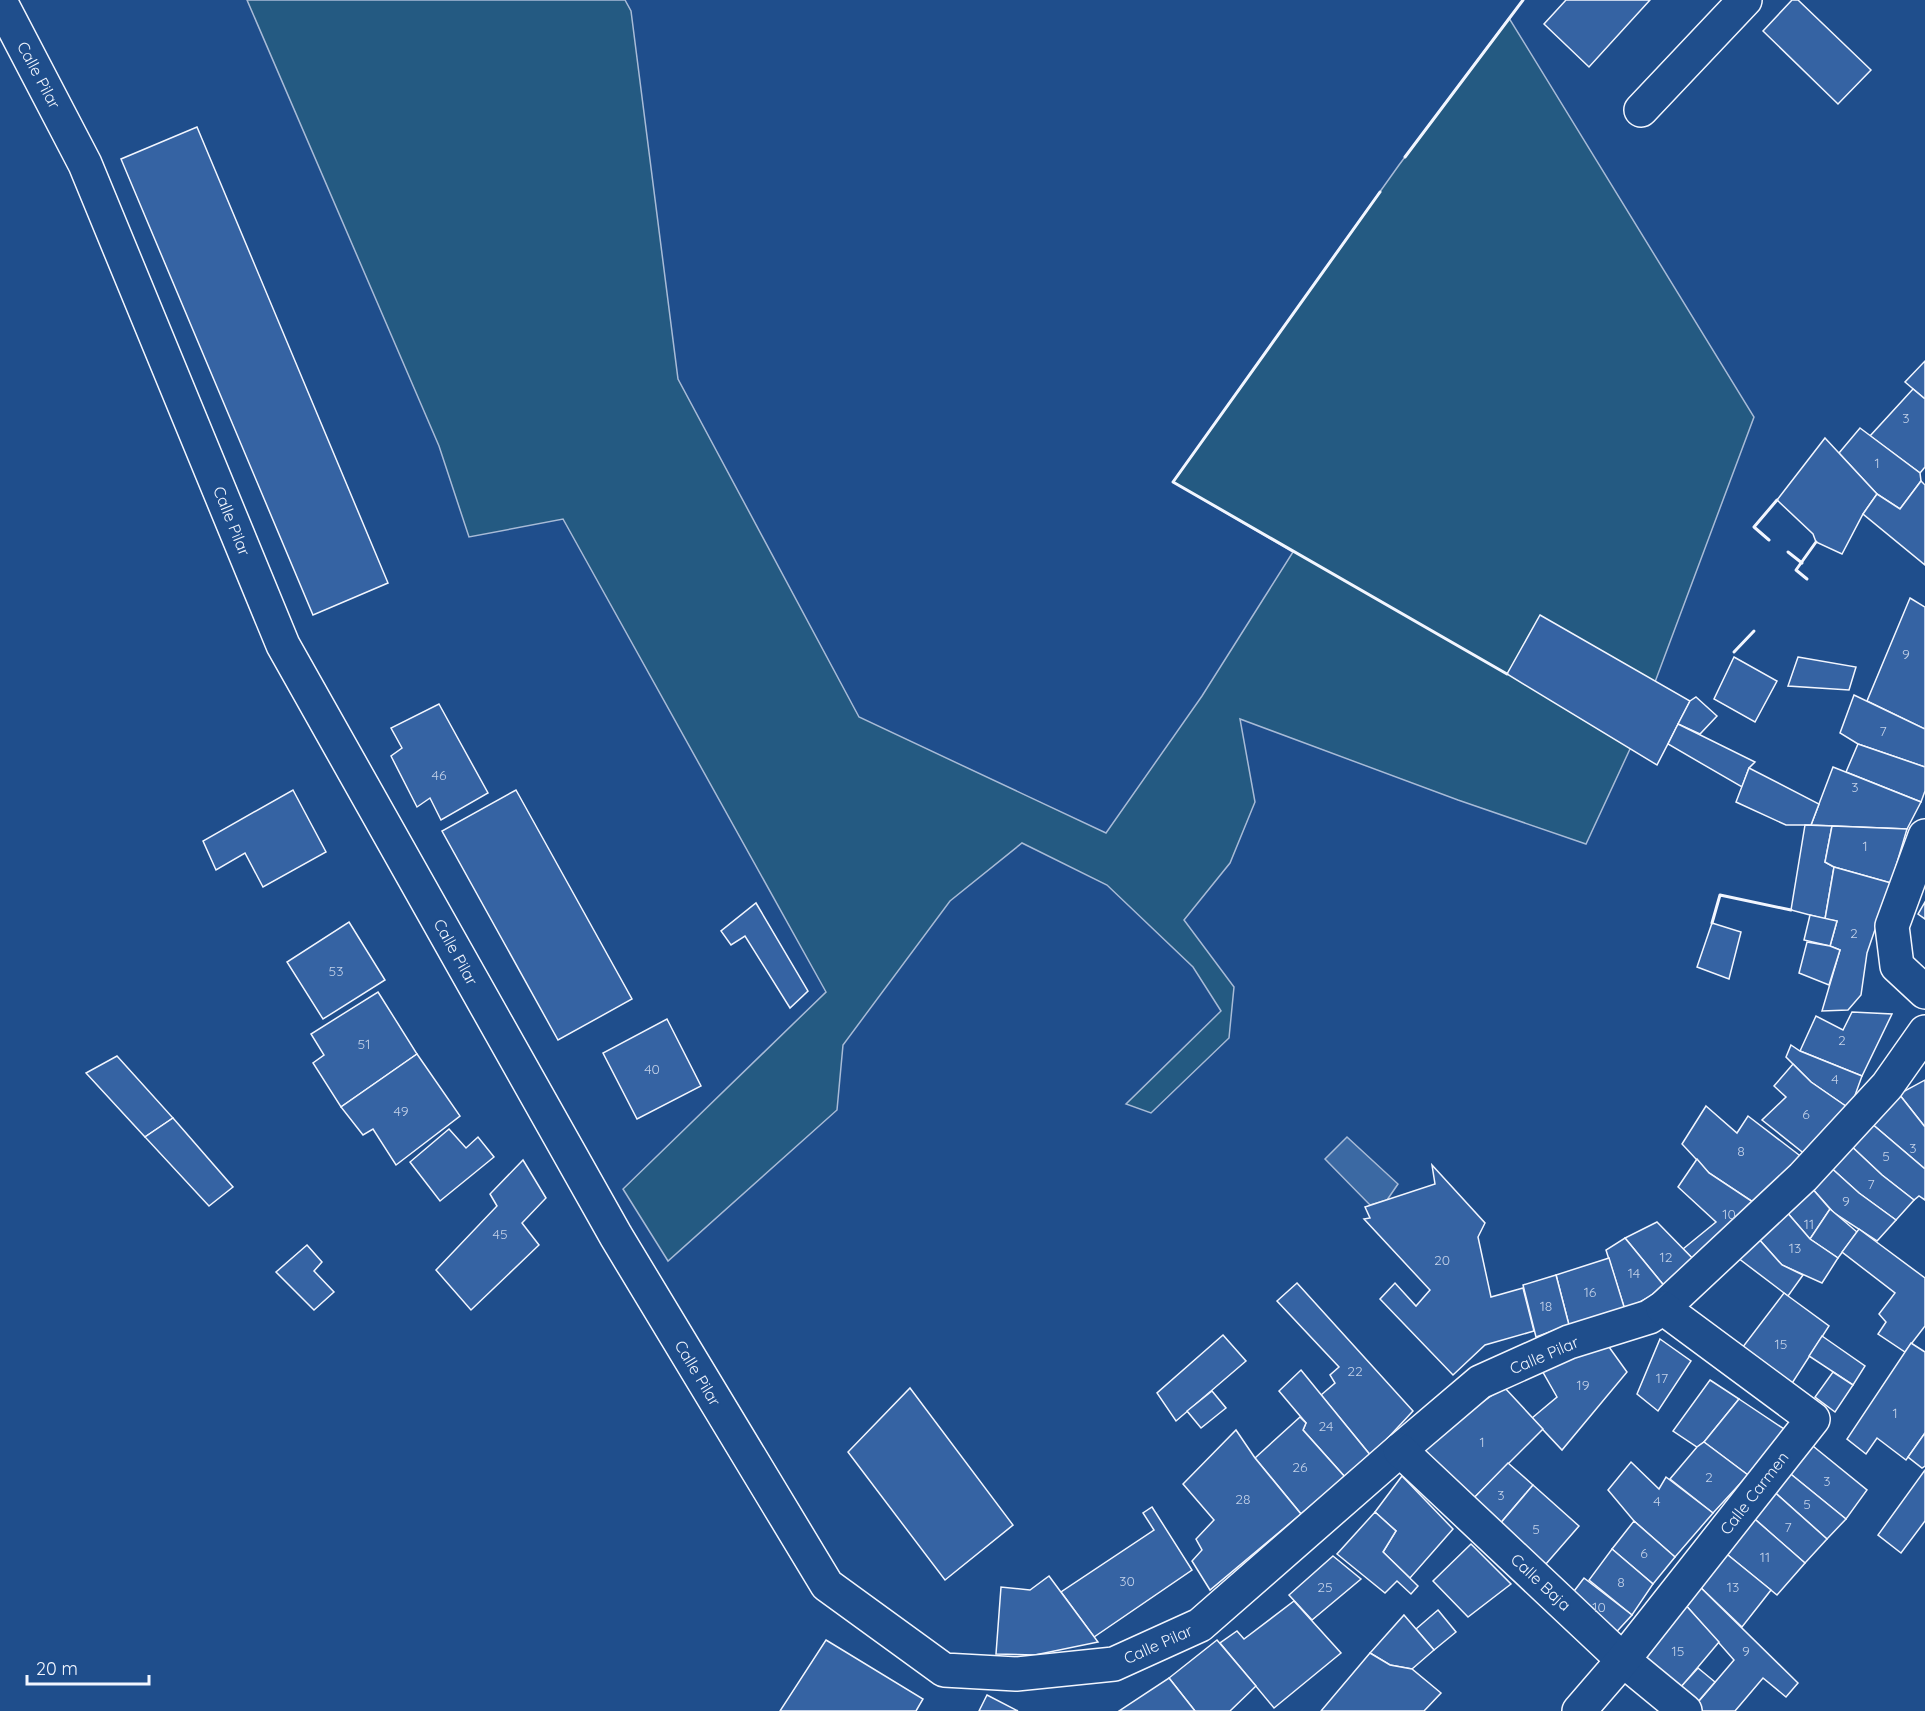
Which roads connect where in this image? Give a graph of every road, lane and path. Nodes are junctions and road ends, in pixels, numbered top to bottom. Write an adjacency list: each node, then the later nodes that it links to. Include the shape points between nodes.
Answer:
1 (1746, 0): 3 (street)
2 (0, 1): 8 (street, Calle Pilar, via 85,164 283,645 616,1236 827,1585 944,1670 1016,1674 1114,1664 1200,1625)
3 (1641, 110)
4 (1925, 836): 5 (street, via 1892,926 1897,966)
5 (1925, 992)
6 (1925, 1032): 7 (street, Calle Pilar, via 1887,1086 1803,1177)
7 (1663, 1308): 8 (street, Calle Pilar, via 1649,1317 1569,1342 1480,1382); 9 (street, Calle Carmen, via 1812,1419)
8 (1400, 1449): 9 (street, Calle Baja)
9 (1623, 1660): 10 (street, Calle Carmen); 11 (street, Calle Baja)
10 (1579, 1711)
11 (1685, 1711)

